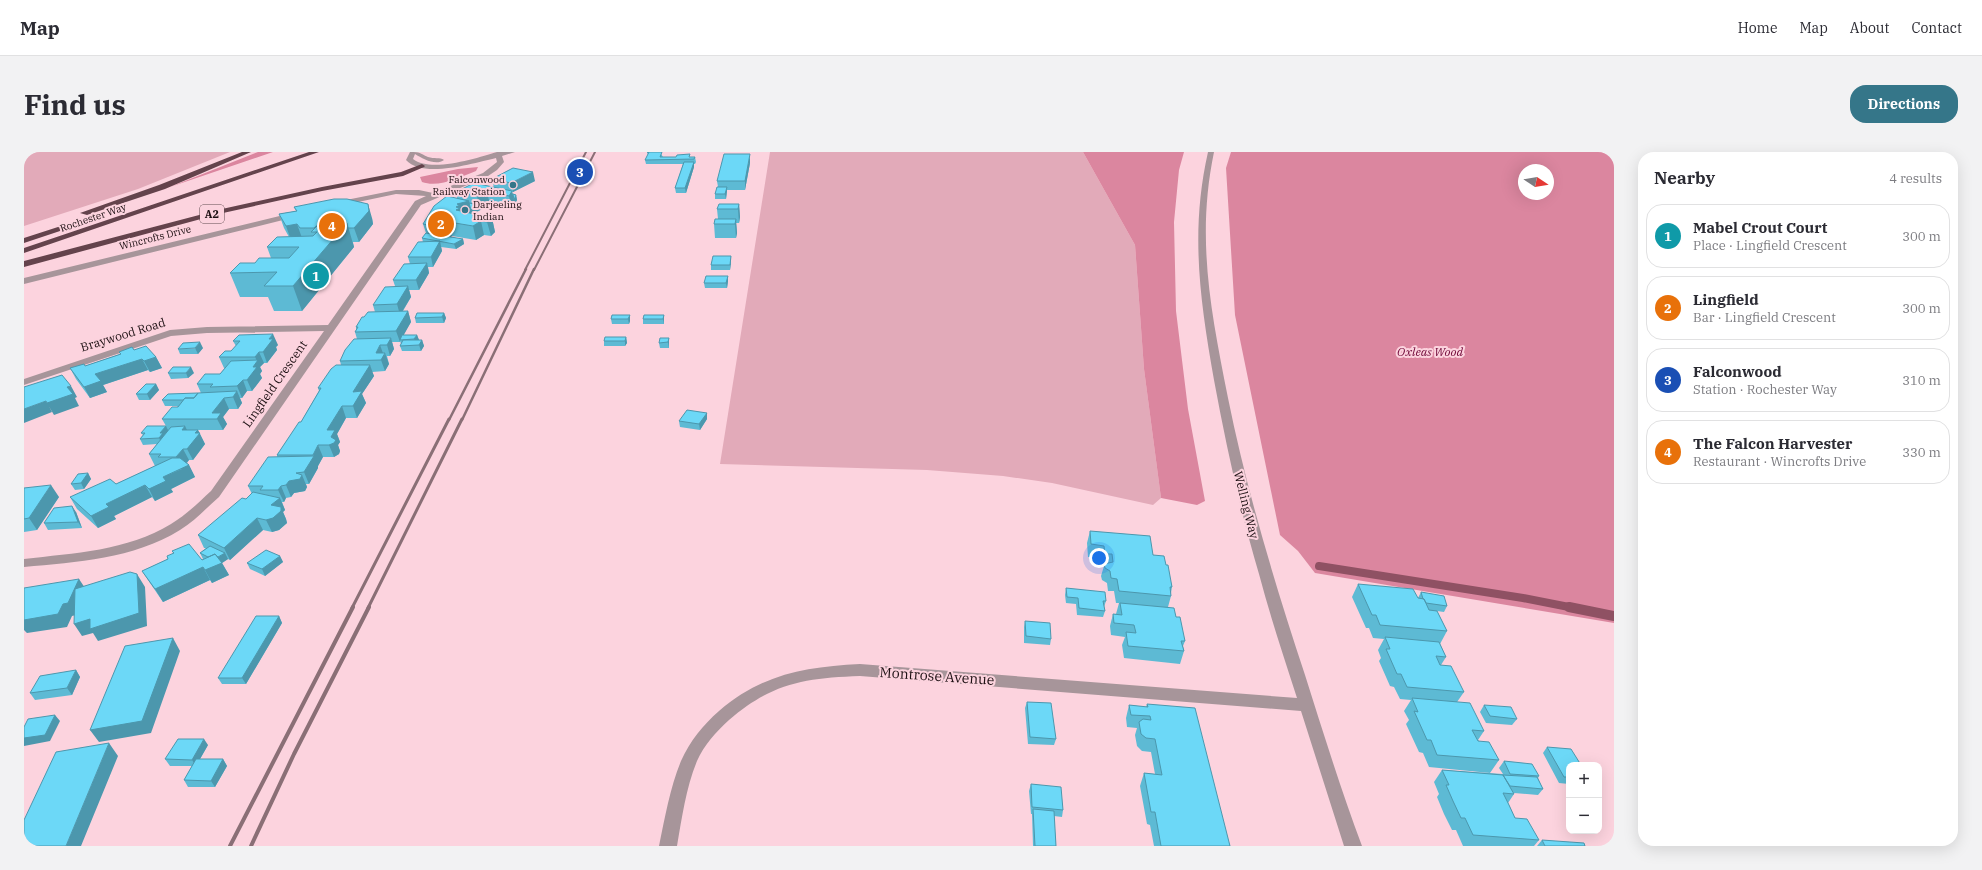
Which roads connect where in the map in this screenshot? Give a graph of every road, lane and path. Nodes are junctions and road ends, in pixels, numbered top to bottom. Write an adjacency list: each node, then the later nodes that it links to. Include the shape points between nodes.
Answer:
1 (248, 152): 16 (highway, via 150,191)
2 (293, 152): 11 (highway)
3 (316, 152): 18 (highway, Rochester Way / A2)
4 (413, 152): 10 (street, via 409,160)
5 (417, 152): 9 (street, via 425,158 437,160)
6 (512, 152): 8 (street)
7 (1211, 152): 24 (street, Welling Way, via 1206,171 1200,225 1206,312 1233,454 1251,525)
8 (498, 154): 9 (street); 12 (street, Lingfield Crescent, via 501,162 493,172)
9 (490, 156): 10 (street, via 471,162)
10 (422, 166): 19 (highway, A2, via 403,174 222,212)
11 (180, 190)
12 (432, 195): 14 (street, via 409,190 398,191); 21 (street, Lingfield Crescent, via 414,208)
13 (157, 197): 17 (highway)
14 (329, 206)
15 (307, 212): 20 (street, Wincrofts Drive)
16 (24, 233)
17 (24, 241)
18 (24, 251)
19 (24, 264)
20 (24, 281)
21 (329, 328): 22 (street, Braywood Road, via 170,333); 23 (street, Lingfield Crescent, via 215,494 195,513 169,531 126,550)
22 (24, 382)
23 (24, 563)
24 (1306, 705): 25 (street, Montrose Avenue, via 860,670 819,672 786,678 759,689 739,702 706,732 695,749 683,780); 26 (street, Welling Way)
25 (668, 846)
26 (1353, 846)

